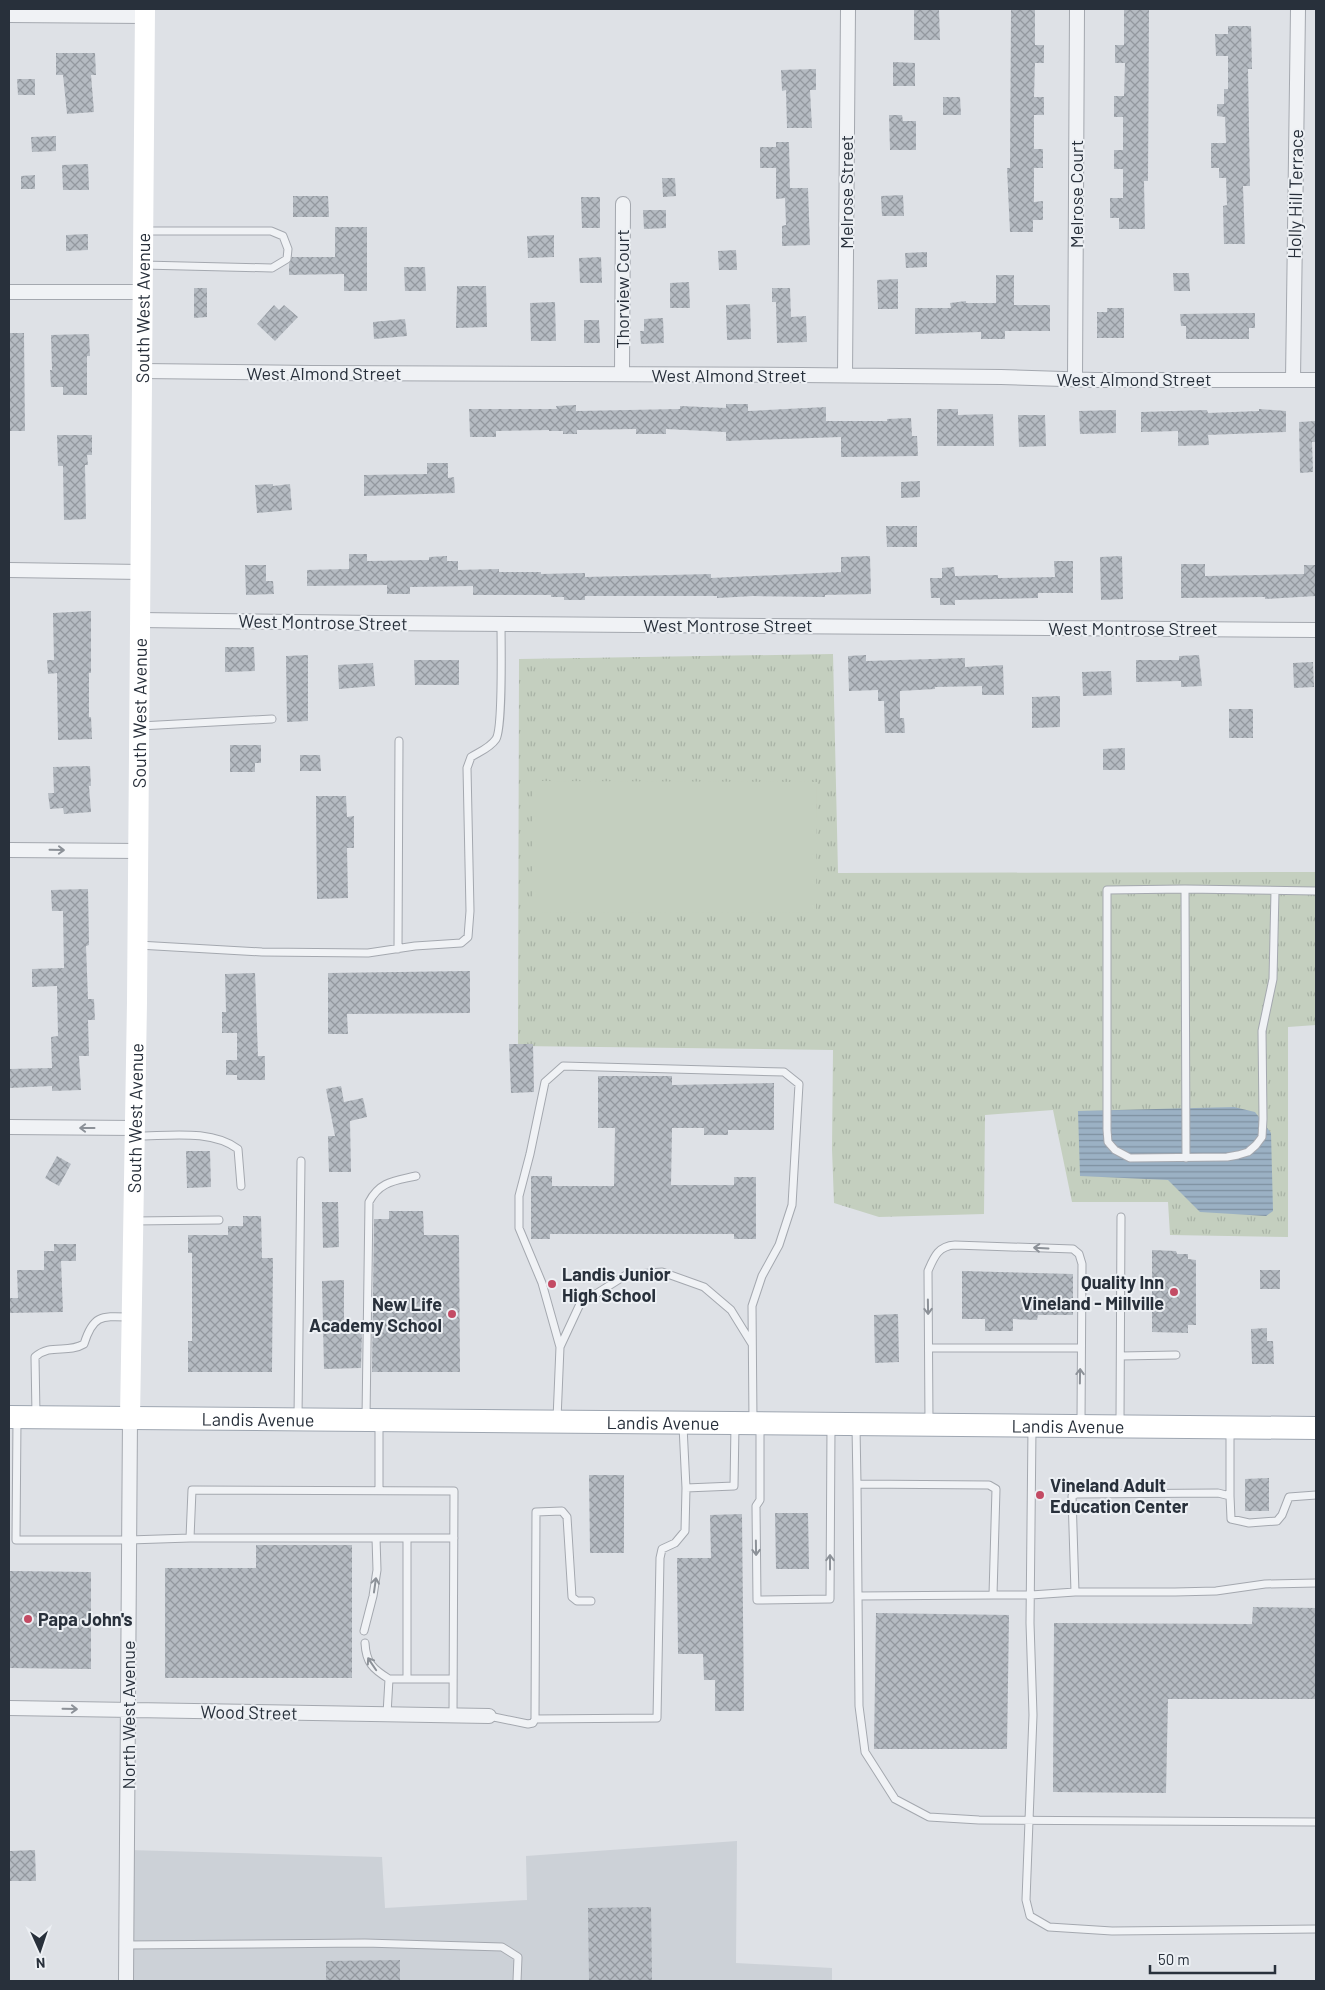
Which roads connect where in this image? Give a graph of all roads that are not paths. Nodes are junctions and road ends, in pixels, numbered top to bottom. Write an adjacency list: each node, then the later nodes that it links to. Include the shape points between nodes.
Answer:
1 (848, 9): 13 (street, Melrose Street)
2 (1077, 9): 14 (street, Melrose Court)
3 (1298, 9): 15 (street, Holly Hill Terrace)
4 (145, 12): 5 (street); 7 (street, South West Avenue)
5 (9, 15)
6 (623, 204): 12 (street, Thorview Court)
7 (143, 231): 8 (street, South West Avenue); 8 (lane, via 271,231 283,236 288,249 287,259 272,268)
8 (143, 265): 10 (street, South West Avenue)
9 (9, 292): 10 (street)
10 (143, 292): 11 (street, South West Avenue)
11 (142, 371): 12 (street, West Almond Street); 18 (street, South West Avenue)
12 (622, 374): 13 (street, West Almond Street)
13 (845, 375): 14 (street, West Almond Street)
14 (1075, 380): 15 (street, West Almond Street)
15 (1292, 380): 16 (street, West Almond Street)
16 (1316, 380)
17 (9, 570): 18 (street)
18 (141, 572): 19 (street, South West Avenue)
19 (140, 620): 20 (street, West Montrose Street); 23 (street, South West Avenue)
20 (501, 624): 21 (street, West Montrose Street); 31 (lane, via 497,738 486,749 470,757 467,768 468,937 461,943)
21 (1316, 630)
22 (272, 719): 23 (lane)
23 (140, 726): 26 (street, South West Avenue)
24 (398, 741): 31 (lane)
25 (9, 850): 26 (street, one-way to 26)
26 (139, 851): 30 (street, South West Avenue)
27 (1185, 889): 28 (lane); 34 (lane); 34 (lane, via 1107,890 1107,1130 1108,1142 1122,1156)
28 (1275, 891): 29 (lane); 34 (lane, via 1273,979 1262,1031 1262,1137 1248,1152 1238,1155)
29 (1316, 891)
30 (138, 945): 31 (lane, via 262,952 368,953); 33 (street, South West Avenue)
31 (398, 949)
32 (9, 1128): 33 (street, one-way to 32)
33 (135, 1132): 37 (lane, via 228,1142 238,1149); 40 (street, South West Avenue)
34 (1186, 1158)
35 (301, 1161): 50 (lane)
36 (416, 1176): 51 (lane, via 389,1182 375,1191 370,1202)
37 (242, 1186)
38 (1122, 1217): 47 (lane)
39 (219, 1220): 40 (lane)
40 (134, 1221): 41 (street, South West Avenue)
41 (132, 1317): 48 (lane, via 106,1316 89,1328 84,1344 76,1349 46,1349 35,1357); 49 (street, South West Avenue)
42 (752, 1344): 43 (lane, via 730,1310 704,1287 662,1272 626,1275 580,1304); 43 (lane, via 752,1306 762,1276 779,1245 792,1204 799,1084 784,1072 563,1066 545,1082 519,1196 519,1228 542,1283); 54 (lane)
43 (560, 1347): 52 (lane)
44 (929, 1348): 45 (lane); 45 (lane, one-way to 44, via 1082,1264 1079,1254 1073,1249 955,1245 940,1250 928,1271); 57 (lane)
45 (1081, 1348): 59 (lane, one-way to 45)
46 (1176, 1355): 47 (lane)
47 (1121, 1356): 60 (lane)
48 (21, 1417): 49 (main road, Landis Avenue); 63 (lane)
49 (130, 1418): 50 (main road, Landis Avenue); 74 (street, North West Avenue)
50 (298, 1420): 51 (main road, Landis Avenue)
51 (372, 1420): 52 (main road, Landis Avenue); 66 (lane)
52 (557, 1422): 53 (main road, Landis Avenue)
53 (683, 1423): 54 (main road, Landis Avenue); 65 (lane)
54 (749, 1424): 55 (main road, Landis Avenue); 55 (lane, one-way to 55, via 760,1500 756,1506 757,1600 830,1599); 65 (lane, via 734,1486)
55 (831, 1424): 56 (main road, Landis Avenue)
56 (856, 1424): 57 (main road, Landis Avenue); 64 (lane)
57 (930, 1424): 58 (main road, Landis Avenue)
58 (1032, 1425): 59 (main road, Landis Avenue); 78 (lane)
59 (1081, 1425): 60 (main road, Landis Avenue)
60 (1120, 1425): 61 (main road, Landis Avenue)
61 (1230, 1426): 62 (main road, Landis Avenue); 68 (lane)
62 (1316, 1428)
63 (12, 1482): 69 (lane)
64 (857, 1484): 77 (lane, via 989,1485 996,1489); 79 (lane)
65 (686, 1488): 91 (lane, via 686,1531 675,1543 662,1549 660,1558 657,1718)
66 (380, 1490): 70 (lane, via 192,1490); 73 (lane, via 454,1491)
67 (1316, 1495): 68 (lane, via 1289,1497 1277,1521 1250,1523 1231,1519)
68 (1230, 1496): 76 (lane, via 1218,1493 1072,1496)
69 (12, 1527): 74 (lane, via 16,1540)
70 (190, 1538): 71 (lane); 74 (lane)
71 (376, 1538): 72 (lane); 81 (lane, one-way to 71, via 377,1570)
72 (407, 1538): 73 (lane); 84 (lane)
73 (454, 1538): 85 (lane)
74 (130, 1540): 87 (street, North West Avenue)
75 (1316, 1583): 76 (lane, via 1265,1584 1216,1591)
76 (1075, 1592): 78 (lane)
77 (993, 1595): 78 (lane); 79 (lane)
78 (1031, 1595): 92 (lane, via 1033,1715)
79 (858, 1596): 92 (lane, via 859,1706 865,1752 895,1799 929,1817)
80 (591, 1601): 91 (lane, via 577,1601 572,1597 567,1516 562,1511 536,1512)
81 (364, 1631)
82 (365, 1643): 83 (lane, one-way to 82, via 375,1670 366,1655)
83 (389, 1679): 84 (lane); 88 (lane)
84 (407, 1679): 85 (lane)
85 (453, 1679): 89 (lane)
86 (9, 1708): 87 (street, Wood Street, one-way to 87)
87 (128, 1710): 88 (street, Wood Street); 95 (street, North West Avenue)
88 (387, 1714): 89 (street, Wood Street)
89 (453, 1716): 90 (street, Wood Street)
90 (489, 1716): 91 (lane, via 528,1724)
91 (535, 1719)
92 (1029, 1820): 93 (lane); 94 (lane, via 1026,1900 1030,1916 1049,1927 1112,1930)
93 (1316, 1822)
94 (1316, 1929)
95 (127, 1945): 96 (street, North West Avenue); 97 (lane, via 365,1943 502,1947 518,1957)
96 (126, 1981)
97 (517, 1981)

